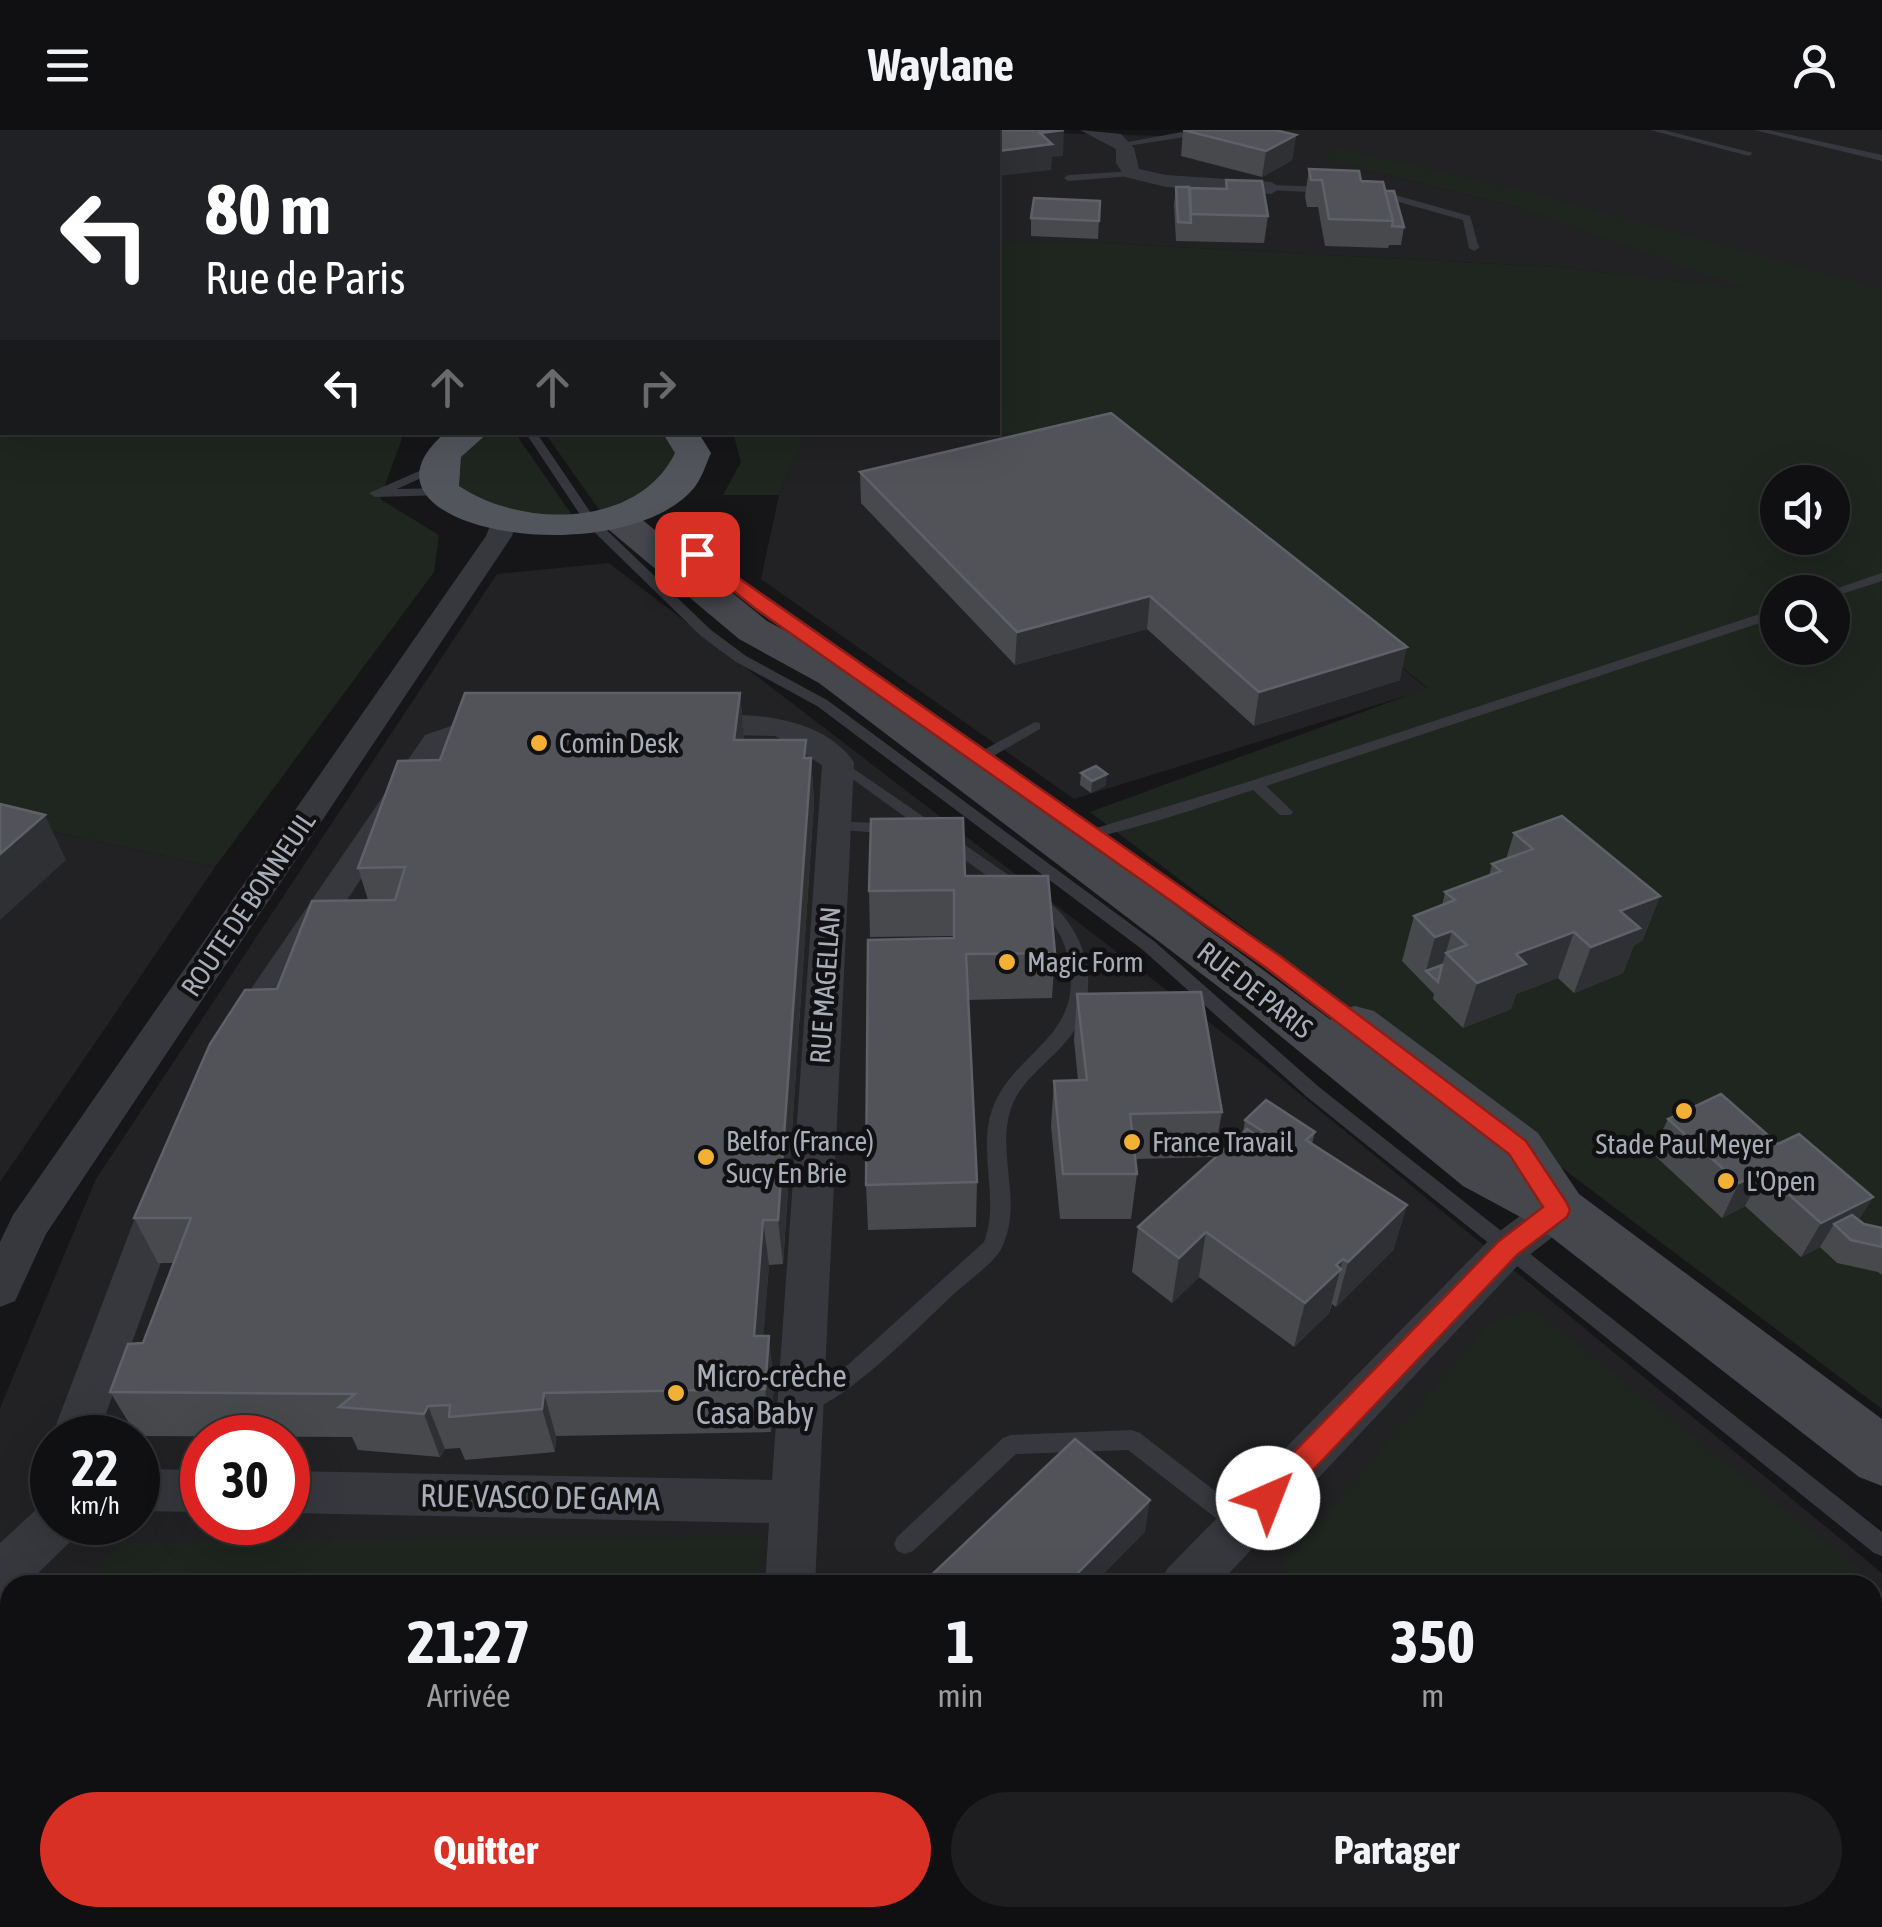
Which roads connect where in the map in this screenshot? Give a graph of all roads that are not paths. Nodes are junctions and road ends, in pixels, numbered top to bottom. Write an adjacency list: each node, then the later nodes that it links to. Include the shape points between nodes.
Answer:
1 (1089, 130): 5 (street)
2 (1654, 130): 6 (lane)
3 (1758, 130): 7 (lane)
4 (1182, 135): 5 (lane)
5 (1121, 144): 8 (street)
6 (1750, 153)
7 (1882, 158)
8 (1132, 174): 9 (lane); 10 (street)
9 (1068, 178)
10 (1271, 188): 11 (lane)
11 (1340, 191)
12 (1357, 192): 13 (lane, via 1466,218)
13 (1474, 248)
14 (465, 435): 19 (main road, via 446,452 440,480 466,510)
15 (533, 435): 18 (lane)
16 (682, 435): 17 (main road, via 692,453 690,470)
17 (653, 502): 18 (main road); 26 (main road, RUE DE PARIS, via 697,554)
18 (603, 519): 19 (main road, via 562,526); 26 (main road, RUE DE PARIS, via 753,630); 36 (lane, via 723,648 822,703 1149,946 1313,1092)
19 (503, 522): 37 (street, ROUTE DE BONNEUIL)
20 (1882, 577): 21 (lane)
21 (1850, 588)
22 (1760, 618): 28 (lane)
23 (659, 726): 27 (street, via 771,724 809,737)
24 (1035, 726): 26 (lane)
25 (527, 727): 33 (street, via 471,728 436,742)
26 (968, 760): 31 (main road, RUE DE PARIS)
27 (838, 762): 30 (street, RUE MAGELLAN); 39 (lane, via 1072,932 1084,996 1076,1019 1006,1095 998,1123 1003,1224 992,1247 856,1370)
28 (1256, 784): 29 (lane); 31 (lane)
29 (1285, 812)
30 (834, 826): 32 (lane, via 886,826); 39 (street, RUE MAGELLAN)
31 (1073, 836): 35 (main road, RUE DE PARIS, via 1482,1172)
32 (921, 841)
33 (220, 1064)
34 (180, 1154): 40 (street)
35 (1558, 1210): 36 (street); 41 (main road, RUE DE PARIS)
36 (1508, 1248): 44 (street); 47 (lane)
37 (8, 1255): 38 (street, ROUTE DE BONNEUIL)
38 (0, 1289)
39 (799, 1409): 43 (street, RUE MAGELLAN)
40 (83, 1415)
41 (1882, 1457)
42 (310, 1492): 43 (street, RUE VASCO DE GAMA)
43 (793, 1502): 49 (street, RUE MAGELLAN)
44 (1242, 1526): 45 (lane, via 1132,1440 1012,1445); 50 (street)
45 (905, 1544)
46 (33, 1545): 48 (street)
47 (1882, 1546)
48 (2, 1575)
49 (790, 1575)
50 (1195, 1575)

